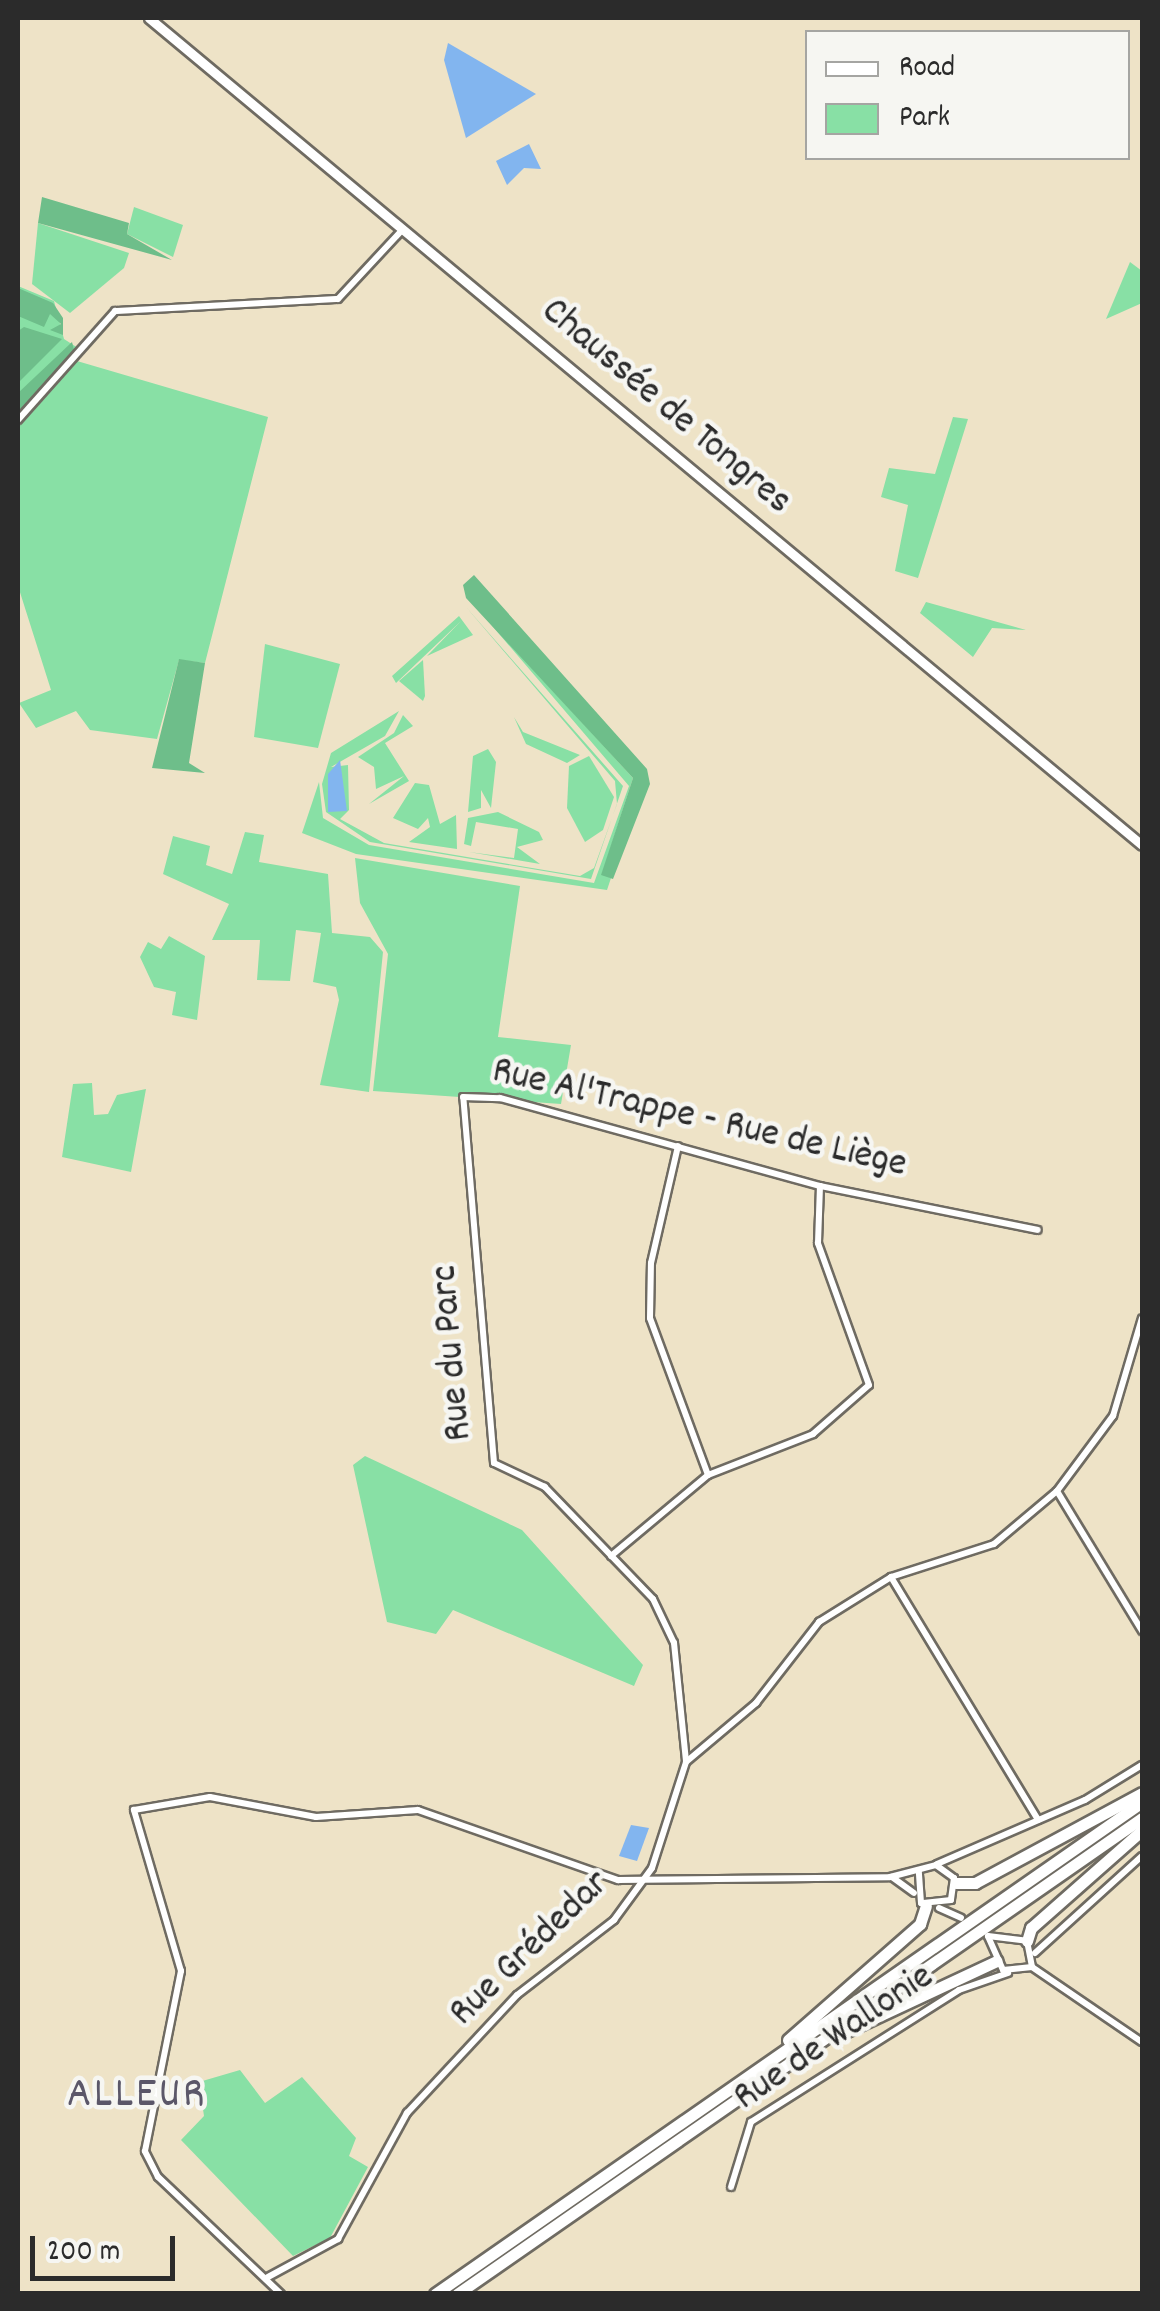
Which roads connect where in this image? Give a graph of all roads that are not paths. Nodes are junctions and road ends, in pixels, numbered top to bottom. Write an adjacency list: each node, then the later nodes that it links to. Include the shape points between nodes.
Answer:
1 (149, 18): 2 (main road, Chaussée de Tongres)
2 (403, 228): 3 (street, via 338,299 116,311); 4 (main road, Chaussée de Tongres)
3 (18, 420)
4 (1142, 845)
5 (463, 1096): 6 (street, Rue Al'Trappe - Rue de Liège, via 500,1098); 12 (street, Rue du Parc, via 494,1463 545,1487)
6 (678, 1146): 7 (street, Rue Al'Trappe - Rue de Liège); 10 (street, via 651,1263 650,1318)
7 (820, 1186): 8 (street, Rue Al'Trappe - Rue de Liège); 10 (street, via 818,1243 868,1385 813,1434)
8 (1038, 1230)
9 (1142, 1318): 11 (street, via 1114,1416)
10 (708, 1475): 12 (street)
11 (1057, 1491): 13 (street, via 994,1544); 14 (street)
12 (612, 1556): 15 (street, Rue du Parc, via 667,1622)
13 (891, 1577): 15 (street, via 819,1622 756,1703); 20 (street)
14 (1142, 1631)
15 (686, 1762): 28 (street)
16 (1142, 1764): 20 (street)
17 (1142, 1793): 27 (highway, via 975,1883)
18 (1142, 1802): 39 (highway)
19 (1142, 1818): 37 (highway)
20 (1038, 1820): 22 (street)
21 (1142, 1830): 33 (highway, via 1030,1928)
22 (963, 1852): 24 (street); 27 (street)
23 (1142, 1856): 33 (street)
24 (936, 1865): 25 (street); 27 (street)
25 (919, 1872): 26 (street); 29 (street)
26 (890, 1877): 28 (street); 29 (street)
27 (954, 1878): 30 (street)
28 (646, 1879): 41 (street, Rue Grédedar, via 600,1934 517,1995 399,2123 338,2240); 41 (street, via 593,1874 509,1839 403,1812 316,1817 210,1796 134,1810 181,1971 146,2134 150,2166)
29 (914, 1893): 31 (street)
30 (951, 1900): 31 (street); 31 (street, via 961,1918)
31 (932, 1907): 39 (highway, via 854,1983)
32 (1006, 1940): 33 (street); 34 (street); 34 (street, via 988,1936)
33 (1031, 1947): 35 (street)
34 (998, 1956): 36 (street); 37 (highway)
35 (1032, 1967): 36 (street, Rue de Wallonie); 38 (street)
36 (1008, 1974): 40 (street, Rue de Wallonie, via 959,1990 751,2122)
37 (829, 2036): 44 (highway)
38 (1142, 2042)
39 (683, 2121): 43 (highway)
40 (731, 2187)
41 (268, 2277): 42 (street)
42 (281, 2294)
43 (435, 2294)
44 (457, 2294)

